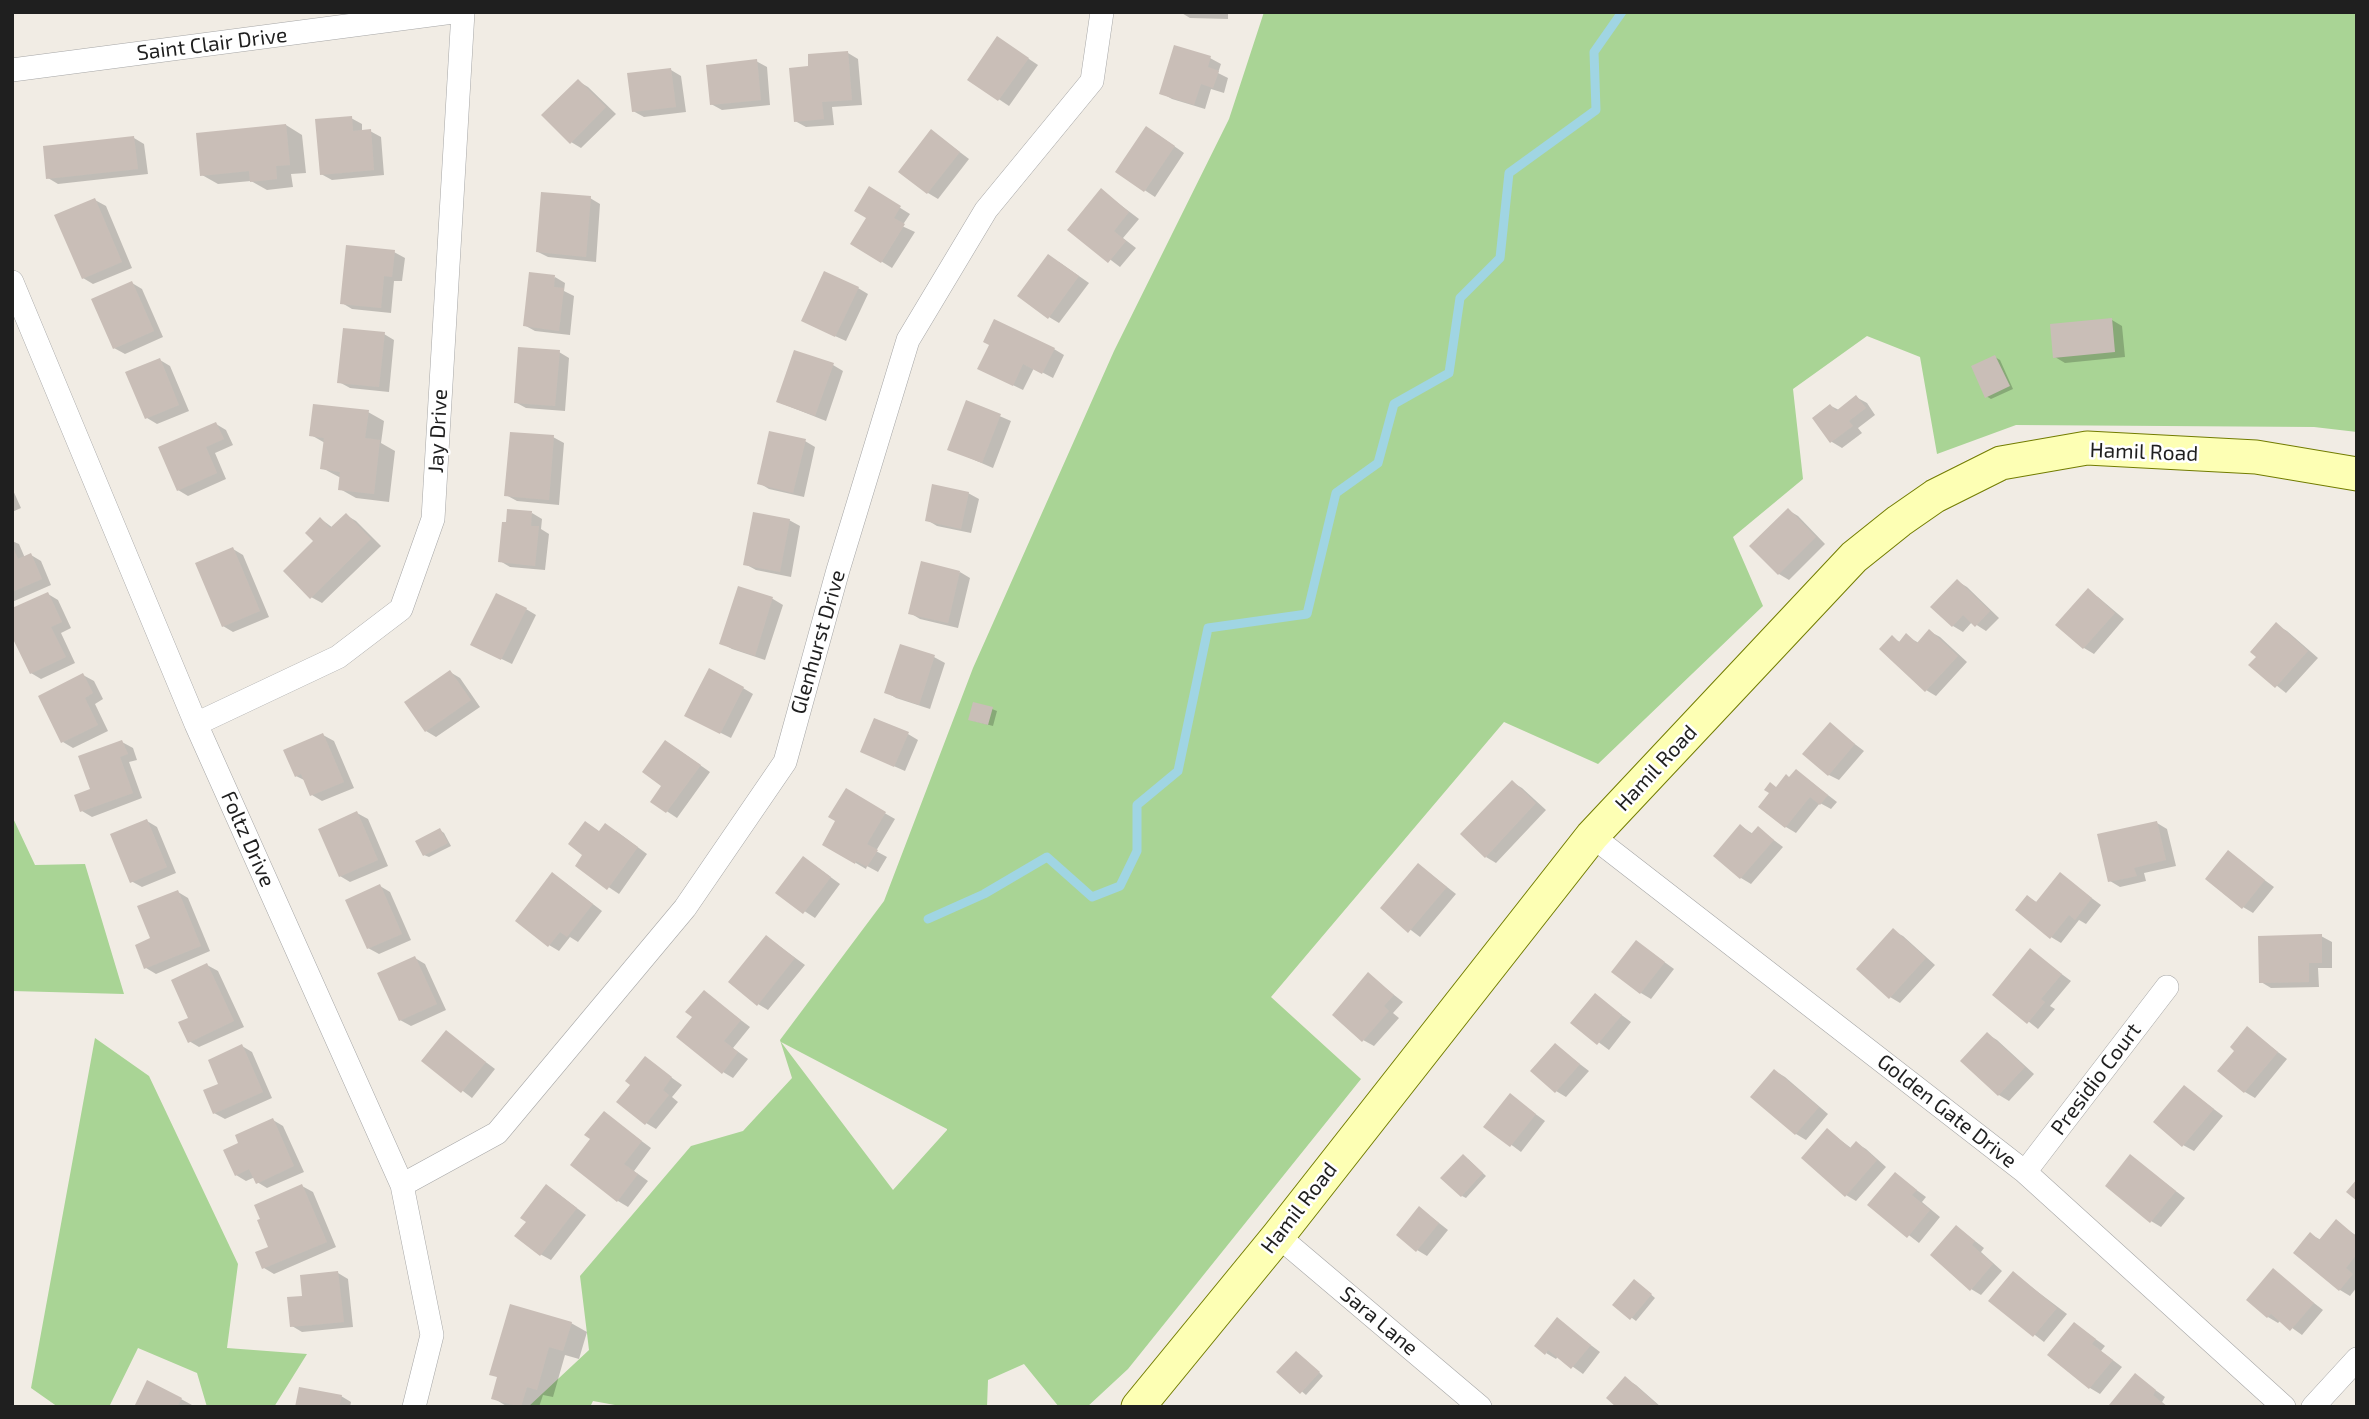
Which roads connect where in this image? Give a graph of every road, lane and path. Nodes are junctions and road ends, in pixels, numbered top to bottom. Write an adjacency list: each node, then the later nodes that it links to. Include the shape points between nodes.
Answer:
1 (453, 12): 4 (street, Saint Clair Drive)
2 (463, 12): 7 (street, Jay Drive, via 433,519 401,609 338,657)
3 (1102, 12): 11 (street, Glenhurst Drive, via 1091,80 986,210 908,340 785,762 685,908 497,1133)
4 (12, 70)
5 (12, 282): 7 (street, Foltz Drive)
6 (2357, 474): 8 (street, Hamil Road, via 2256,457 2087,448 2001,463 1935,495 1854,557)
7 (196, 724): 11 (street, Foltz Drive)
8 (1592, 836): 10 (street, Golden Gate Drive); 12 (street, Hamil Road)
9 (2167, 986): 10 (street, Presidio Court)
10 (2025, 1172): 17 (street, Golden Gate Drive)
11 (402, 1185): 14 (street, Foltz Drive, via 432,1335)
12 (1278, 1236): 15 (street, Hamil Road); 16 (street, Sara Lane)
13 (2357, 1359): 18 (street)
14 (414, 1407)
15 (1138, 1407)
16 (1480, 1407)
17 (2284, 1407)
18 (2313, 1407)

